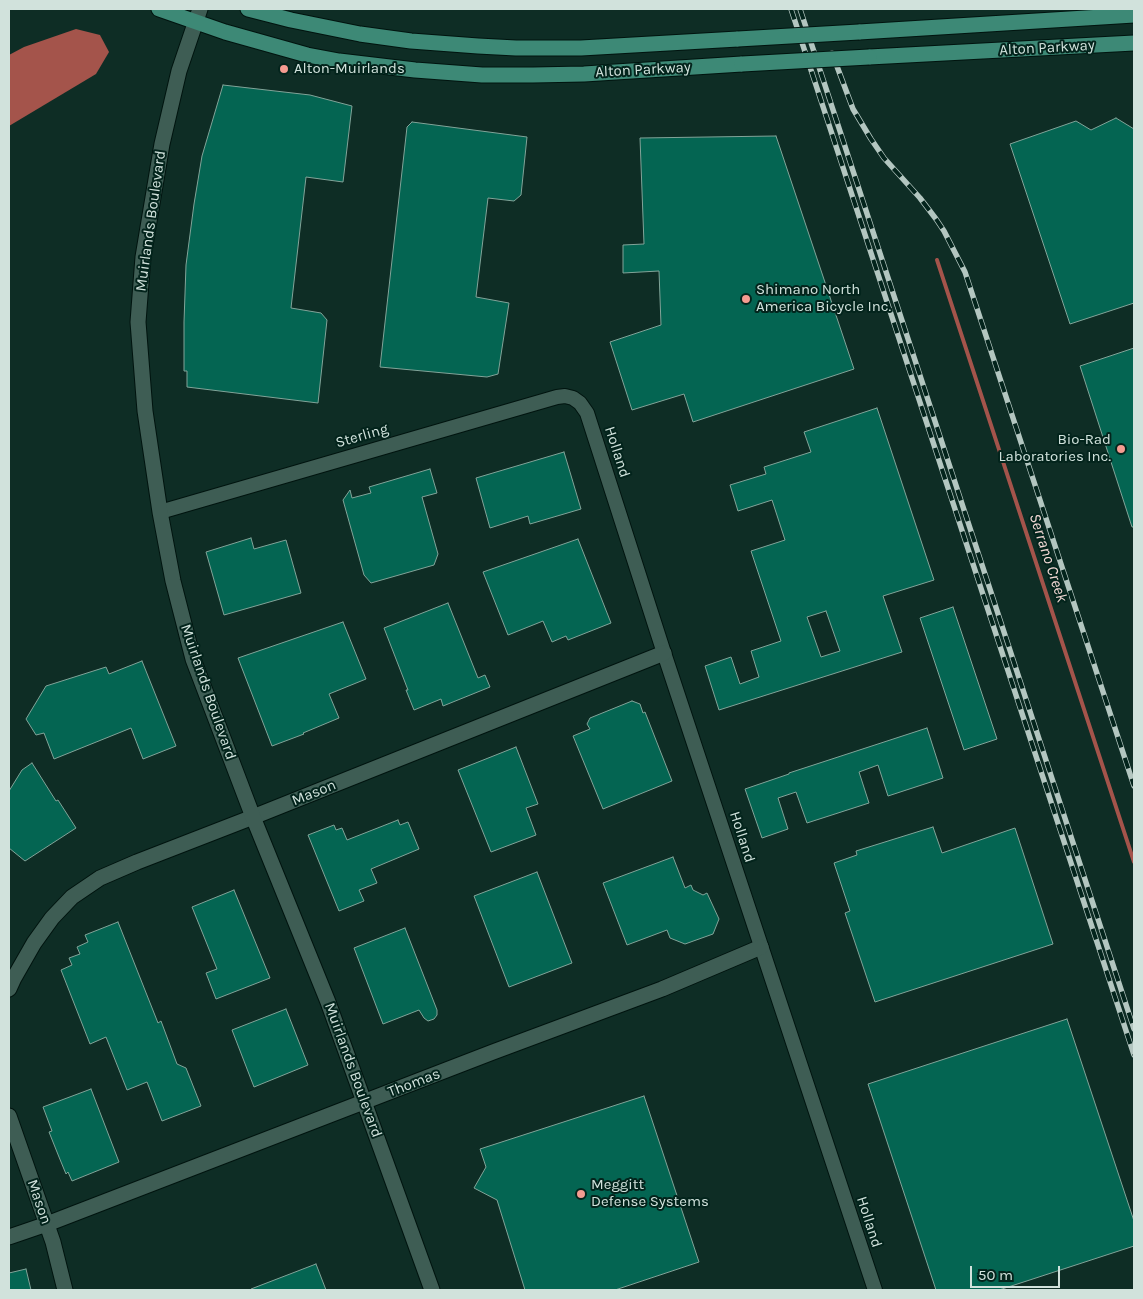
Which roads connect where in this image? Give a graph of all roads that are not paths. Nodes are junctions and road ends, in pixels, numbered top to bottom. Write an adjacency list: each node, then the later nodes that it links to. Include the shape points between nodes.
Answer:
1 (159, 9): 4 (main road, Alton Parkway)
2 (248, 9): 6 (main road, Alton Parkway)
3 (276, 9): 6 (main road)
4 (198, 15): 7 (main road, Alton Parkway, bridge, via 242,37 307,55 415,70 482,74 541,75); 9 (street, Muirlands Boulevard, via 179,71 162,144 141,276 138,322 145,411)
5 (1134, 15): 6 (main road, Alton Parkway, bridge, via 582,48 458,45 360,34)
6 (291, 20)
7 (1134, 43)
8 (573, 398): 9 (street, Sterling, via 556,397); 10 (street, Holland, via 587,413)
9 (160, 512): 11 (street, Muirlands Boulevard, via 193,659)
10 (664, 653): 11 (street, Mason); 12 (street, Holland)
11 (253, 817): 13 (street, Mason, via 100,878 72,897 34,943); 14 (street, Muirlands Boulevard)
12 (761, 948): 14 (street, Thomas); 20 (street, Holland)
13 (9, 989)
14 (365, 1102): 16 (street, Thomas); 19 (street, Muirlands Boulevard)
15 (9, 1116): 16 (street, Mason)
16 (47, 1224): 17 (street, Thomas); 18 (street, Mason)
17 (9, 1237)
18 (66, 1290)
19 (432, 1290)
20 (875, 1290)

